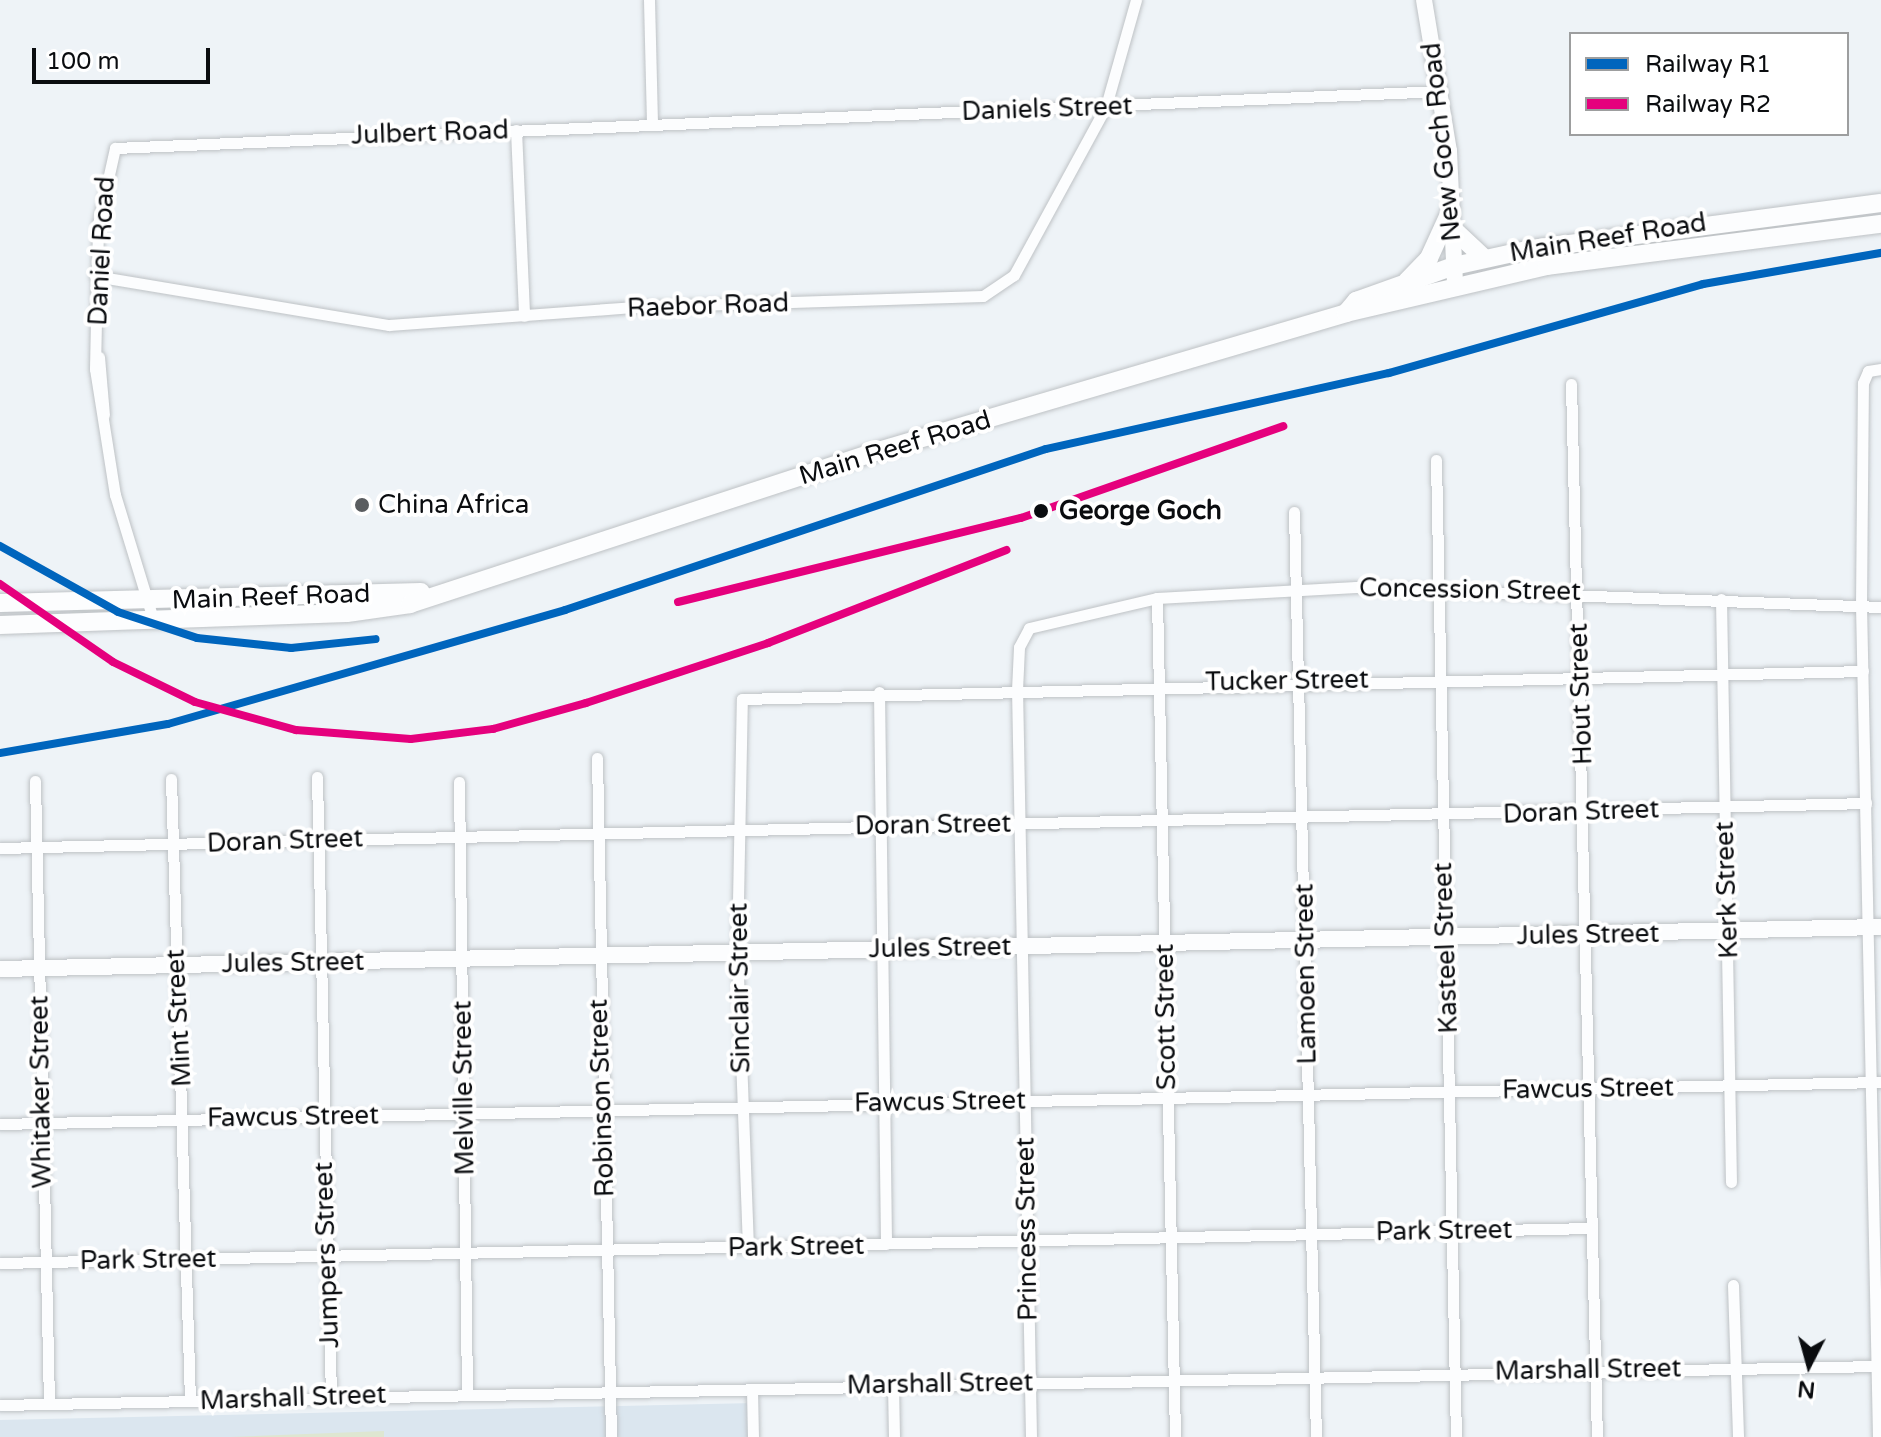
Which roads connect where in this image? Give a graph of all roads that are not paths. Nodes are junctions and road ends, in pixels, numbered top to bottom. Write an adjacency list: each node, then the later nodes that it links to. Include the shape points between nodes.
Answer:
1 (649, 0): 6 (street)
2 (1136, 0): 5 (street, Raebor Road)
3 (1424, 0): 4 (main road, New Goch Road)
4 (1442, 91): 5 (street, Daniels Street); 10 (main road, New Goch Road)
5 (1106, 106): 6 (street, Daniels Street); 17 (street, Raebor Road, via 1028,252 997,293)
6 (652, 125): 7 (street, Julbert Road)
7 (516, 130): 8 (street, Julbert Road); 17 (street)
8 (207, 141): 13 (street, Daniel Road, via 125,145 111,153)
9 (1881, 203): 12 (main road, Main Reef Road)
10 (1452, 219): 12 (main road); 14 (main road, New Goch Road); 15 (main road, via 1429,258)
11 (1881, 224): 14 (main road, Main Reef Road)
12 (1484, 258): 14 (main road, Main Reef Road)
13 (95, 276): 17 (street, Raebor Road, via 335,321); 31 (street, Daniel Road, via 103,420 115,495)
14 (1455, 276): 15 (main road, Main Reef Road); 16 (main road, Main Reef Road)
15 (1402, 285): 16 (main road, Main Reef Road, via 1356,301)
16 (1346, 313): 31 (main road, Main Reef Road, via 878,451 447,591)
17 (524, 316)
18 (1881, 369): 29 (street, via 1868,371 1863,383)
19 (1571, 384): 24 (street, Hout Street)
20 (1436, 460): 22 (street, Kasteel Street)
21 (1294, 512): 23 (street, Lamoen Street)
22 (1438, 585): 23 (street, Concession Street); 24 (street, Concession Street); 37 (street, Kasteel Street)
23 (1297, 589): 25 (street, Concession Street); 39 (street, Lamoen Street)
24 (1578, 592): 26 (street, Concession Street); 38 (street, Hout Street)
25 (1157, 598): 32 (street, Concession Street); 40 (street, Scott Street)
26 (1721, 599): 29 (street, Concession Street); 36 (street, Kerk Street)
27 (0, 603): 28 (main road, Main Reef Road)
28 (76, 603): 31 (main road, Main Reef Road); 33 (main road)
29 (1861, 606): 30 (street, Concession Street); 35 (street)
30 (1881, 607)
31 (150, 610): 33 (main road, Main Reef Road)
32 (1061, 616): 41 (street, Princess Street, via 1024,633)
33 (81, 622): 34 (main road, Main Reef Road)
34 (0, 625)
35 (1863, 671): 36 (street, Tucker Street); 49 (street)
36 (1722, 673): 38 (street, Tucker Street); 50 (street, Kerk Street)
37 (1440, 677): 38 (street, Tucker Street); 39 (street, Tucker Street); 52 (street, Kasteel Street)
38 (1582, 678): 51 (street, Hout Street)
39 (1300, 681): 40 (street, Tucker Street); 53 (street, Lamoen Street)
40 (1160, 683): 41 (street, Tucker Street); 54 (street, Scott Street)
41 (1017, 690): 42 (street, Tucker Street); 55 (street, Princess Street)
42 (879, 692): 43 (street, Tucker Street, via 746,697); 56 (street)
43 (737, 728): 57 (street, Sinclair Street)
44 (597, 758): 58 (street, Robinson Street)
45 (317, 777): 60 (street, Jumpers Street)
46 (171, 779): 61 (street, Mint Street)
47 (35, 781): 62 (street, Whitaker Street)
48 (459, 782): 59 (street, Melville Street)
49 (1866, 803): 50 (street, Doran Street); 64 (street)
50 (1724, 807): 51 (street, Doran Street); 65 (street, Kerk Street)
51 (1584, 813): 52 (street, Doran Street); 66 (street, Hout Street)
52 (1443, 815): 53 (street, Doran Street); 67 (street, Kasteel Street)
53 (1303, 817): 54 (street, Doran Street); 68 (street, Lamoen Street)
54 (1163, 820): 55 (street, Doran Street); 69 (street, Scott Street)
55 (1021, 823): 56 (street, Doran Street); 70 (street, Princess Street)
56 (881, 827): 57 (street, Doran Street); 71 (street)
57 (738, 830): 58 (street, Doran Street); 72 (street, Sinclair Street)
58 (599, 835): 59 (street, Doran Street); 73 (street, Robinson Street)
59 (458, 837): 60 (street, Doran Street); 74 (street, Melville Street)
60 (318, 840): 61 (street, Doran Street); 76 (street, Jumpers Street)
61 (173, 845): 62 (street, Doran Street); 75 (street, Mint Street)
62 (37, 847): 63 (street, Doran Street); 78 (street, Whitaker Street)
63 (0, 848)
64 (1874, 928): 65 (main road, Jules Street); 79 (street)
65 (1729, 931): 66 (main road, Jules Street); 80 (street, Kerk Street)
66 (1586, 935): 67 (main road, Jules Street); 81 (street, Hout Street)
67 (1444, 939): 68 (main road, Jules Street); 82 (street, Kasteel Street)
68 (1306, 942): 69 (main road, Jules Street); 83 (street, Lamoen Street)
69 (1164, 943): 70 (main road, Jules Street); 85 (street, Scott Street)
70 (1021, 947): 71 (main road, Jules Street); 84 (street, Princess Street)
71 (883, 949): 72 (main road, Jules Street); 86 (street)
72 (737, 953): 73 (main road, Jules Street); 87 (street, Sinclair Street)
73 (598, 954): 74 (main road, Jules Street); 88 (street, Robinson Street)
74 (460, 960): 76 (main road, Jules Street); 89 (street, Melville Street)
75 (176, 964): 76 (main road, Jules Street); 78 (main road, Jules Street); 91 (street, Mint Street)
76 (321, 964): 90 (street, Jumpers Street)
77 (0, 969): 78 (main road, Jules Street)
78 (38, 969): 93 (street, Whitaker Street)
79 (1878, 1082): 80 (street, Fawcus Street); 95 (street)
80 (1730, 1086): 81 (street, Fawcus Street); 94 (street, Kerk Street)
81 (1590, 1089): 82 (street, Fawcus Street); 96 (street, Hout Street)
82 (1450, 1092): 83 (street, Fawcus Street); 97 (street, Kasteel Street)
83 (1307, 1095): 85 (street, Fawcus Street); 98 (street, Lamoen Street)
84 (1024, 1100): 85 (street, Fawcus Street); 86 (street, Fawcus Street); 100 (street, Princess Street)
85 (1168, 1100): 99 (street, Scott Street)
86 (886, 1103): 87 (street, Fawcus Street); 101 (street)
87 (743, 1106): 88 (street, Fawcus Street); 102 (street, Sinclair Street)
88 (602, 1109): 89 (street, Fawcus Street); 103 (street, Robinson Street)
89 (465, 1114): 90 (street, Fawcus Street); 104 (street, Melville Street)
90 (323, 1117): 91 (street, Fawcus Street); 105 (street, Jumpers Street)
91 (184, 1119): 93 (street, Fawcus Street); 106 (street, Mint Street)
92 (0, 1124): 93 (street, Fawcus Street)
93 (44, 1124): 107 (street, Whitaker Street)
94 (1731, 1182)
95 (1878, 1223): 110 (street)
96 (1591, 1228): 97 (street, Park Street); 112 (street, Hout Street)
97 (1454, 1232): 98 (street, Park Street); 113 (street, Kasteel Street)
98 (1311, 1234): 99 (street, Park Street); 114 (street, Lamoen Street)
99 (1171, 1237): 100 (street, Park Street); 115 (street, Scott Street)
100 (1028, 1241): 101 (street, Park Street); 116 (street, Princess Street)
101 (886, 1244): 102 (street, Park Street)
102 (748, 1248): 103 (street, Park Street)
103 (606, 1251): 104 (street, Park Street); 119 (street, Robinson Street)
104 (465, 1255): 105 (street, Park Street); 120 (street, Melville Street)
105 (327, 1256): 106 (street, Park Street); 121 (street, Jumpers Street)
106 (187, 1258): 107 (street, Park Street); 122 (street, Mint Street)
107 (43, 1261): 108 (street, Park Street); 123 (street, Whitaker Street)
108 (0, 1263)
109 (1733, 1285): 111 (street)
110 (1879, 1366): 111 (street, Marshall Street); 134 (street)
111 (1736, 1367): 112 (street, Marshall Street); 133 (street)
112 (1596, 1371): 113 (street, Marshall Street); 132 (street, Hout Street)
113 (1455, 1373): 114 (street, Marshall Street); 131 (street, Kasteel Street)
114 (1314, 1377): 115 (street, Marshall Street); 130 (street, Lamoen Street)
115 (1174, 1379): 116 (street, Marshall Street); 129 (street, Scott Street)
116 (1030, 1382): 117 (street, Marshall Street); 128 (street, Princess Street)
117 (893, 1385): 118 (street, Marshall Street); 127 (street)
118 (752, 1390): 119 (street, Marshall Street); 126 (street)
119 (610, 1391): 120 (street, Marshall Street); 125 (street, Robinson Street)
120 (467, 1395): 121 (street, Marshall Street)
121 (331, 1398): 122 (street, Marshall Street)
122 (190, 1401): 123 (street, Marshall Street)
123 (49, 1403): 124 (street, Marshall Street)
124 (0, 1405)
125 (611, 1437)
126 (753, 1437)
127 (894, 1437)
128 (1031, 1437)
129 (1175, 1437)
130 (1316, 1437)
131 (1456, 1437)
132 (1597, 1437)
133 (1738, 1437)
134 (1878, 1437)

